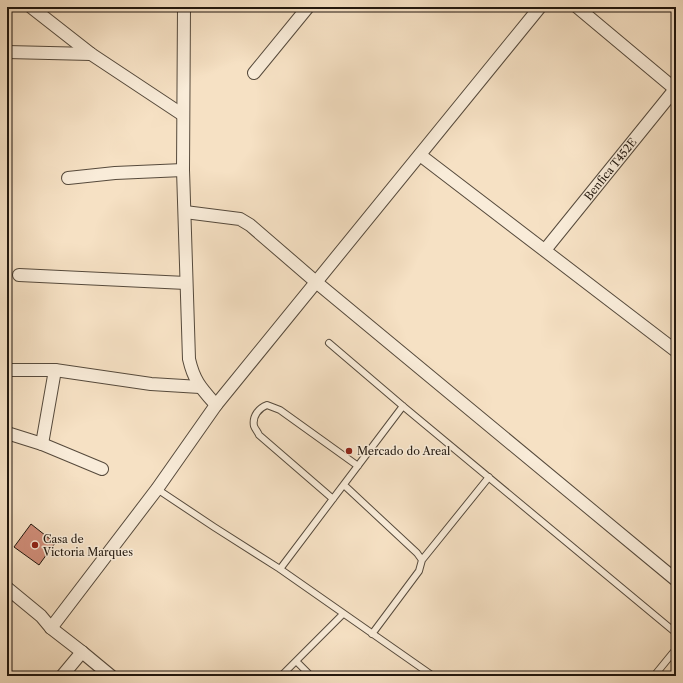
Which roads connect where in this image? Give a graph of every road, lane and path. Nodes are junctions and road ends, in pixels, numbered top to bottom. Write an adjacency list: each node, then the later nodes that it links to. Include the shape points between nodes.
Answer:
1 (30, 7): 7 (street)
2 (184, 7): 10 (street)
3 (308, 7): 8 (street)
4 (540, 7): 11 (street)
5 (577, 7): 9 (street)
6 (7, 52): 7 (street)
7 (91, 54): 10 (street)
8 (254, 72)
9 (676, 88): 15 (street, Benfica T452E)
10 (183, 115): 12 (street)
11 (420, 154): 15 (street); 17 (street)
12 (183, 170): 13 (street); 14 (street)
13 (68, 178)
14 (185, 212): 17 (street, via 240,219); 18 (street)
15 (545, 250): 20 (street)
16 (19, 275): 18 (street)
17 (316, 282): 24 (street); 36 (street)
18 (186, 283): 23 (street, via 189,359 192,374)
19 (329, 343): 25 (lane)
20 (676, 351)
21 (7, 370): 22 (street)
22 (55, 370): 23 (street, via 151,384); 27 (street)
23 (200, 387): 24 (street)
24 (216, 404): 32 (street)
25 (403, 406): 28 (lane); 30 (lane)
26 (7, 433): 27 (street)
27 (42, 444): 29 (street)
28 (358, 466): 31 (lane); 33 (lane, via 280,410 268,405 261,408 255,416 254,426 259,435)
29 (102, 469)
30 (489, 477): 34 (lane); 40 (lane)
31 (344, 485): 33 (lane); 34 (lane)
32 (157, 489): 35 (lane); 39 (street)
33 (333, 500): 35 (lane)
34 (422, 560): 41 (lane, via 419,571)
35 (280, 569): 38 (lane)
36 (676, 580)
37 (7, 588): 39 (street, via 41,616)
38 (343, 614): 41 (lane); 44 (lane)
39 (51, 628): 43 (street)
40 (676, 633)
41 (372, 634): 49 (lane)
42 (676, 649): 50 (lane)
43 (82, 652): 45 (street); 46 (street)
44 (296, 662): 47 (lane); 48 (lane)
45 (62, 676)
46 (112, 676)
47 (281, 676)
48 (311, 676)
49 (433, 676)
50 (654, 676)

